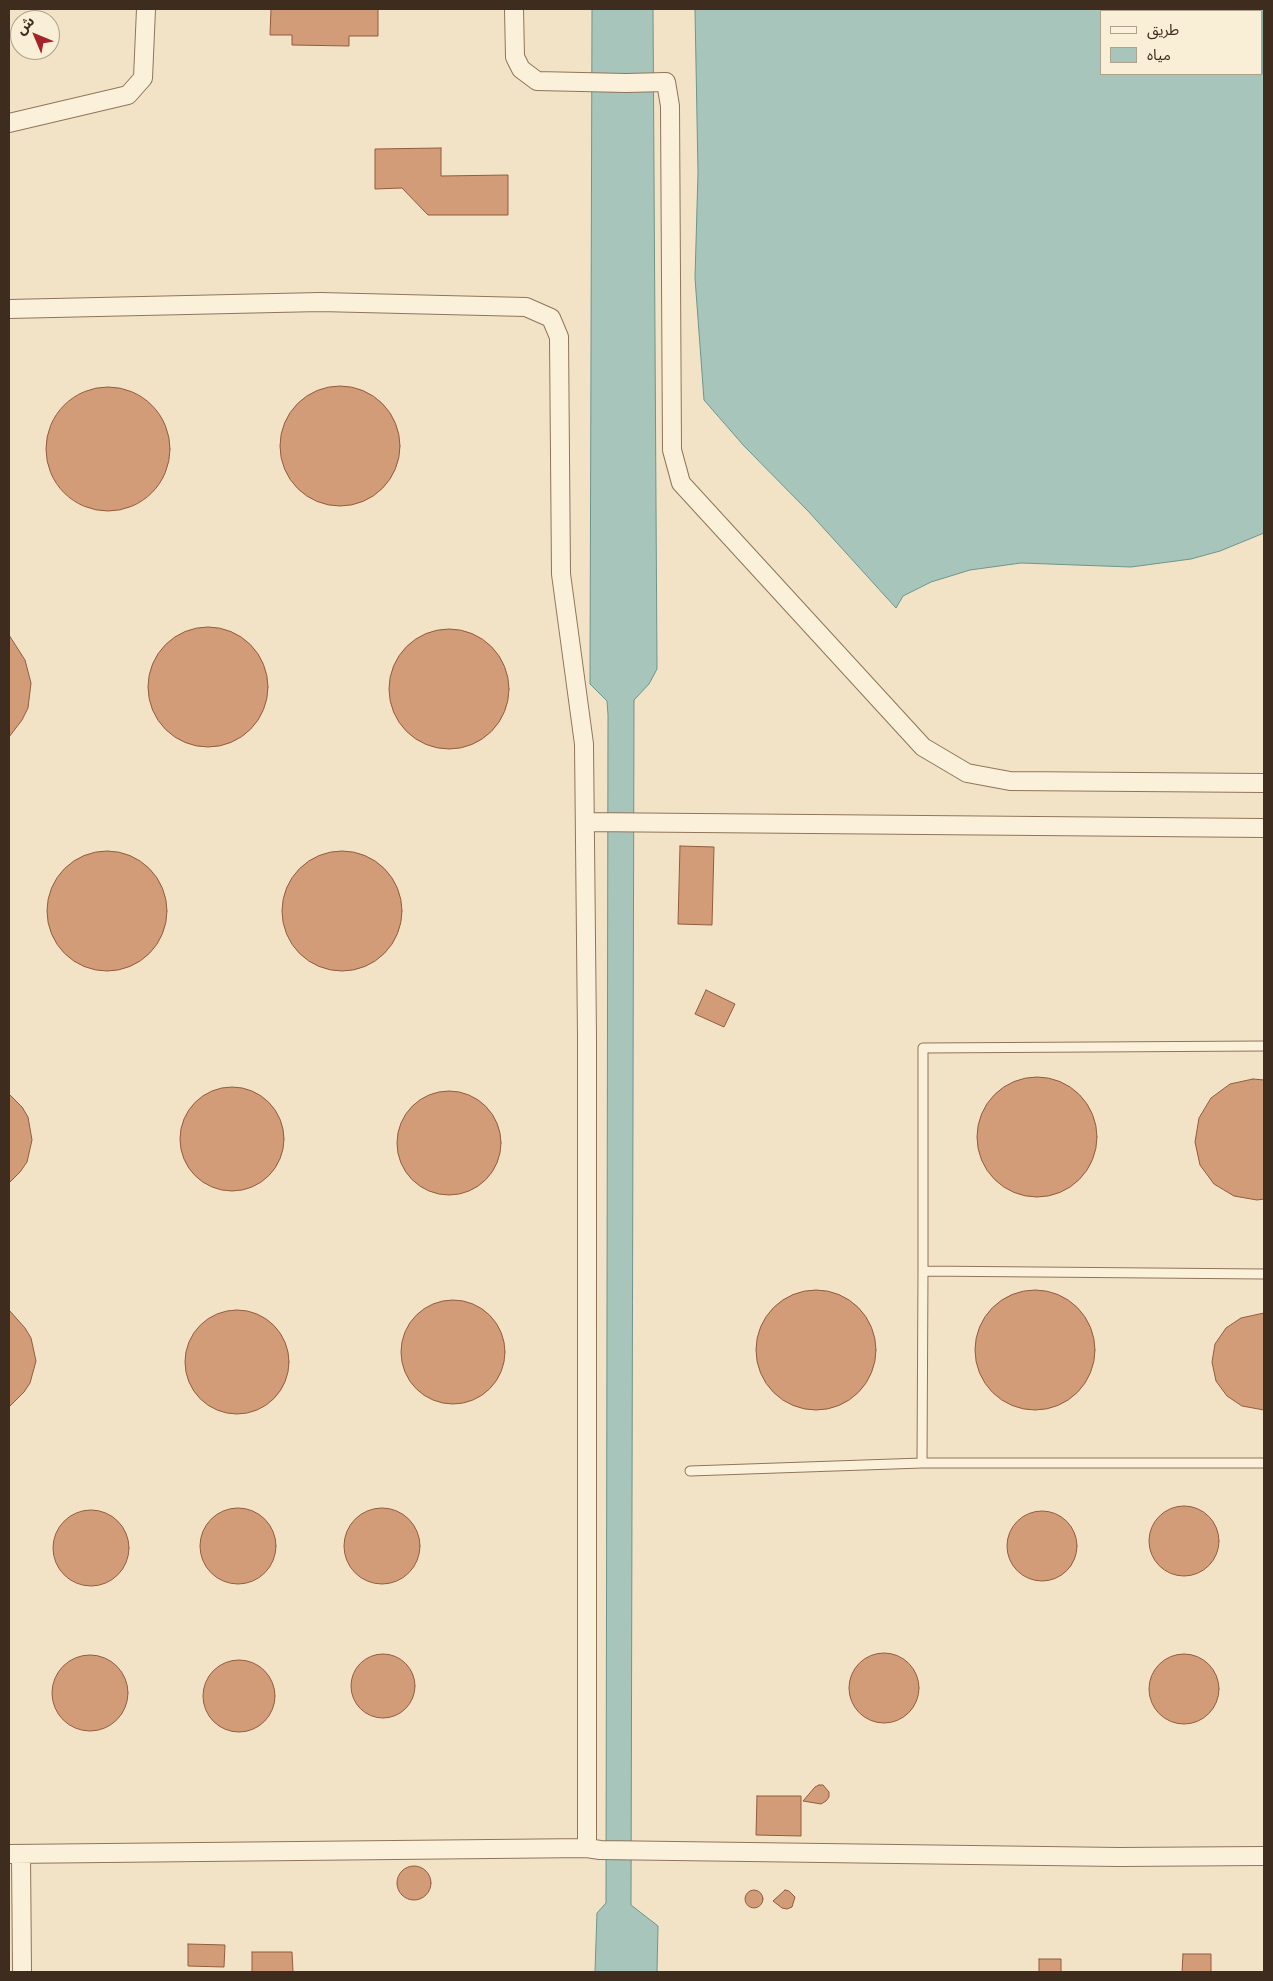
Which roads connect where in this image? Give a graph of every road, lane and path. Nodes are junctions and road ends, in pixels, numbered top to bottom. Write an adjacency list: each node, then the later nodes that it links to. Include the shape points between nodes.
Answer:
1 (146, 9): 3 (street, via 143,78 128,94)
2 (514, 9): 5 (street, via 515,57 520,70 537,81 666,82 670,106 672,450 681,483 923,747 967,773 1010,780)
3 (9, 123)
4 (9, 309): 6 (street, via 350,302 526,307 551,318 559,337 561,574)
5 (1264, 783)
6 (592, 823): 7 (street); 14 (street, via 587,1037)
7 (1264, 828)
8 (1264, 1046): 9 (lane, via 923,1048)
9 (923, 1271): 10 (lane); 11 (lane)
10 (1264, 1274)
11 (922, 1463): 12 (lane); 13 (lane)
12 (1264, 1463)
13 (690, 1471)
14 (594, 1849): 15 (street); 16 (street)
15 (15, 1854): 17 (street)
16 (1264, 1856)
17 (22, 1972)

